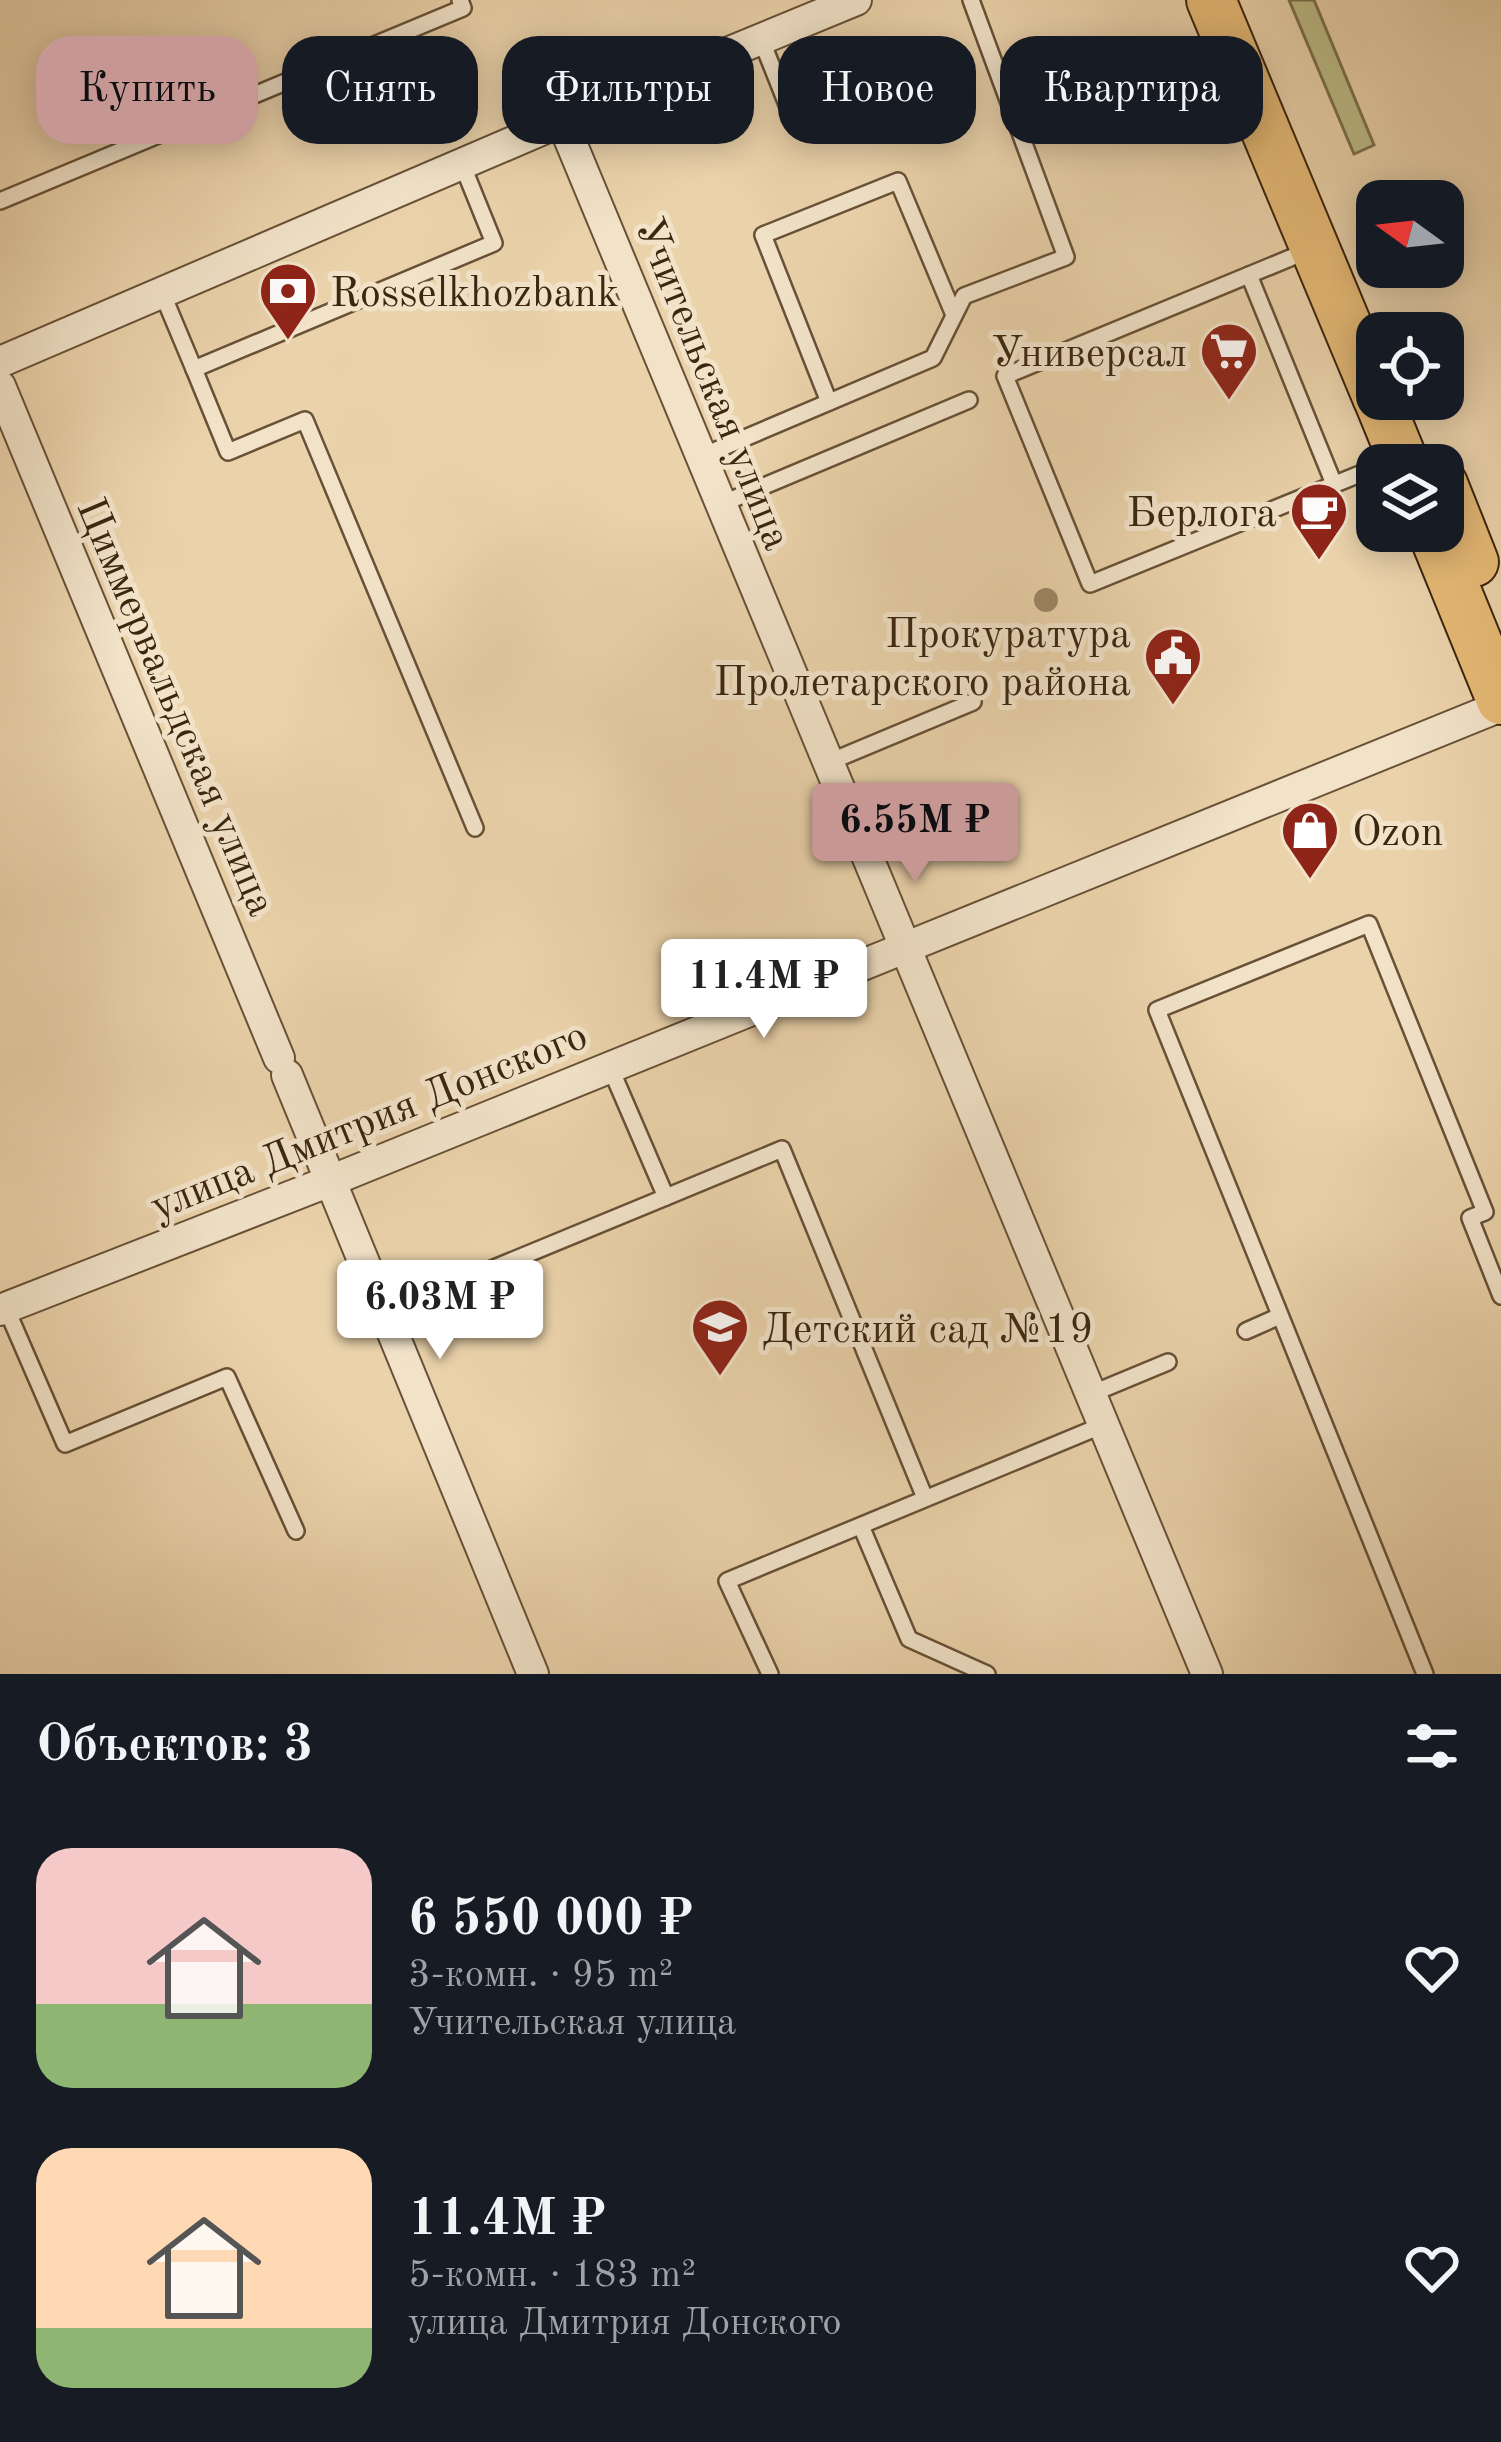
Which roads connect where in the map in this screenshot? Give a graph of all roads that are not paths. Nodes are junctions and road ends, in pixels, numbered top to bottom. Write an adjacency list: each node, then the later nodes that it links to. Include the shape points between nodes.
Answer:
1 (460, 0): 13 (lane, via 463,8)
2 (856, 0): 6 (street)
3 (971, 0): 19 (lane, via 1066,257 964,296)
4 (1211, 0): 15 (main road)
5 (1244, 0): 18 (main road)
6 (761, 39): 7 (street); 8 (lane)
7 (754, 42)
8 (778, 81)
9 (509, 144): 11 (street)
10 (571, 144): 26 (street, Учительская улица)
11 (462, 164): 17 (street); 22 (lane, via 494,243)
12 (822, 190): 14 (lane)
13 (0, 201)
14 (829, 208): 19 (lane, via 898,181); 25 (lane, via 763,236)
15 (1316, 248): 16 (lane); 20 (main road)
16 (1250, 275): 28 (lane); 28 (lane, via 1005,376 1090,584)
17 (163, 295): 21 (street); 22 (lane)
18 (1373, 312)
19 (954, 315): 25 (lane, via 933,358)
20 (1356, 346)
21 (0, 362)
22 (194, 369): 36 (lane, via 228,452 305,420)
23 (0, 386): 39 (street, Циммервальдская улица)
24 (969, 400): 29 (lane)
25 (830, 402): 26 (lane)
26 (700, 457): 29 (street, Учительская улица)
27 (1356, 477): 28 (lane)
28 (1334, 484)
29 (719, 505): 35 (street, Учительская улица)
30 (1464, 536): 32 (main road)
31 (1440, 552): 34 (main road)
32 (1501, 627)
33 (973, 702): 35 (lane)
34 (1501, 703): 37 (street, улица Дмитрия Донского)
35 (827, 763): 37 (street, Учительская улица)
36 (475, 828)
37 (905, 948): 38 (street, улица Дмитрия Донского); 48 (street, Учительская улица)
38 (610, 1067): 39 (street, улица Дмитрия Донского); 40 (lane)
39 (330, 1181): 43 (street, улица Дмитрия Донского); 44 (street, Циммервальдская улица)
40 (666, 1197): 44 (lane); 50 (lane, via 782,1149)
41 (1493, 1208): 42 (lane, via 1470,1218); 45 (lane, via 1369,924 1157,1010)
42 (1501, 1295)
43 (3, 1309): 52 (lane, via 65,1444 227,1377)
44 (385, 1313): 53 (street, Циммервальдская улица)
45 (1280, 1316): 46 (lane); 57 (lane)
46 (1246, 1330)
47 (1168, 1362): 48 (lane)
48 (1090, 1394): 49 (street, Учительская улица)
49 (1103, 1425): 50 (lane); 56 (street, Учительская улица)
50 (925, 1498): 51 (lane)
51 (861, 1526): 54 (lane, via 727,1581); 55 (lane, via 910,1639)
52 (296, 1532)
53 (533, 1674)
54 (770, 1674)
55 (987, 1674)
56 (1207, 1674)
57 (1425, 1674)

